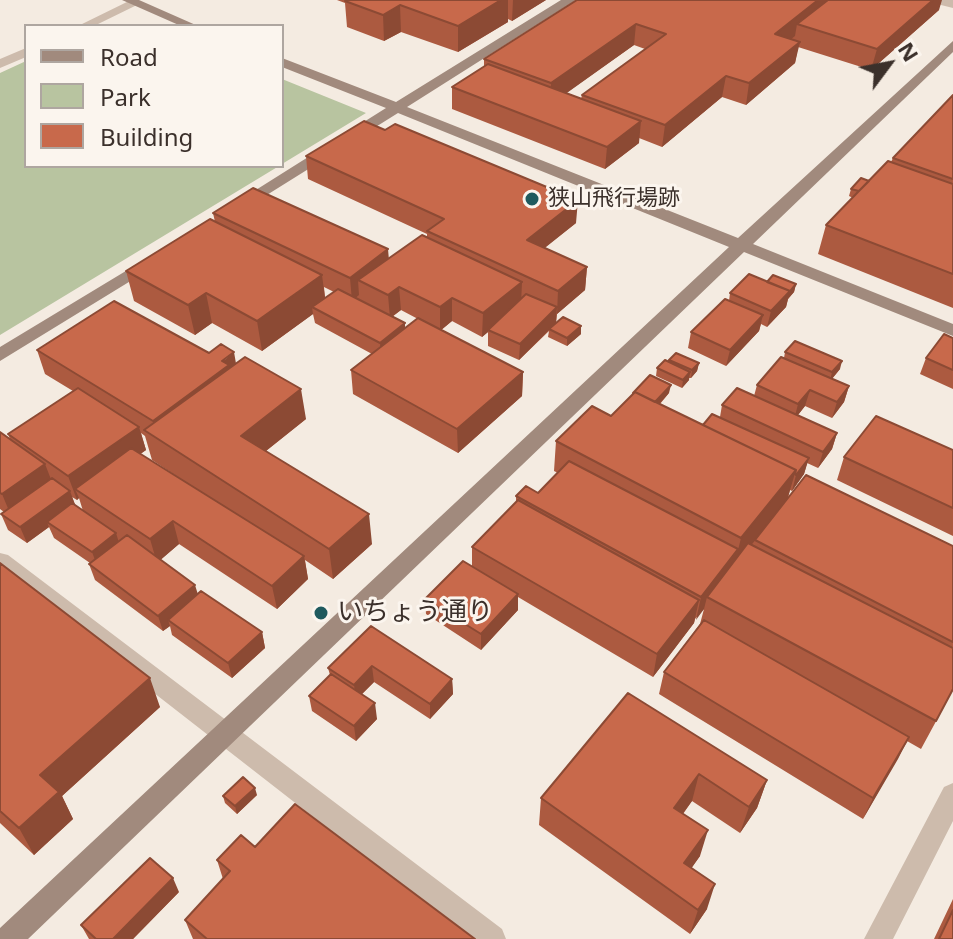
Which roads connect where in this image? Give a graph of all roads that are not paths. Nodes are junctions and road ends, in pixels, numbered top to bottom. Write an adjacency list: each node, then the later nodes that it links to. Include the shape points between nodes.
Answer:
1 (570, 0): 11 (street)
2 (937, 0): 4 (street)
3 (131, 2): 5 (street); 6 (street)
4 (953, 4)
5 (88, 24)
6 (187, 24)
7 (953, 45): 13 (street)
8 (24, 53): 10 (street)
9 (284, 63): 11 (street)
10 (0, 64)
11 (396, 108): 12 (street); 13 (street)
12 (225, 215)
13 (743, 246): 15 (street); 18 (street)
14 (159, 256): 16 (street)
15 (953, 330)
16 (0, 355)
17 (0, 561): 18 (street)
18 (226, 732): 20 (street); 21 (street)
19 (953, 795): 22 (street)
20 (8, 939)
21 (492, 939)
22 (878, 939)

